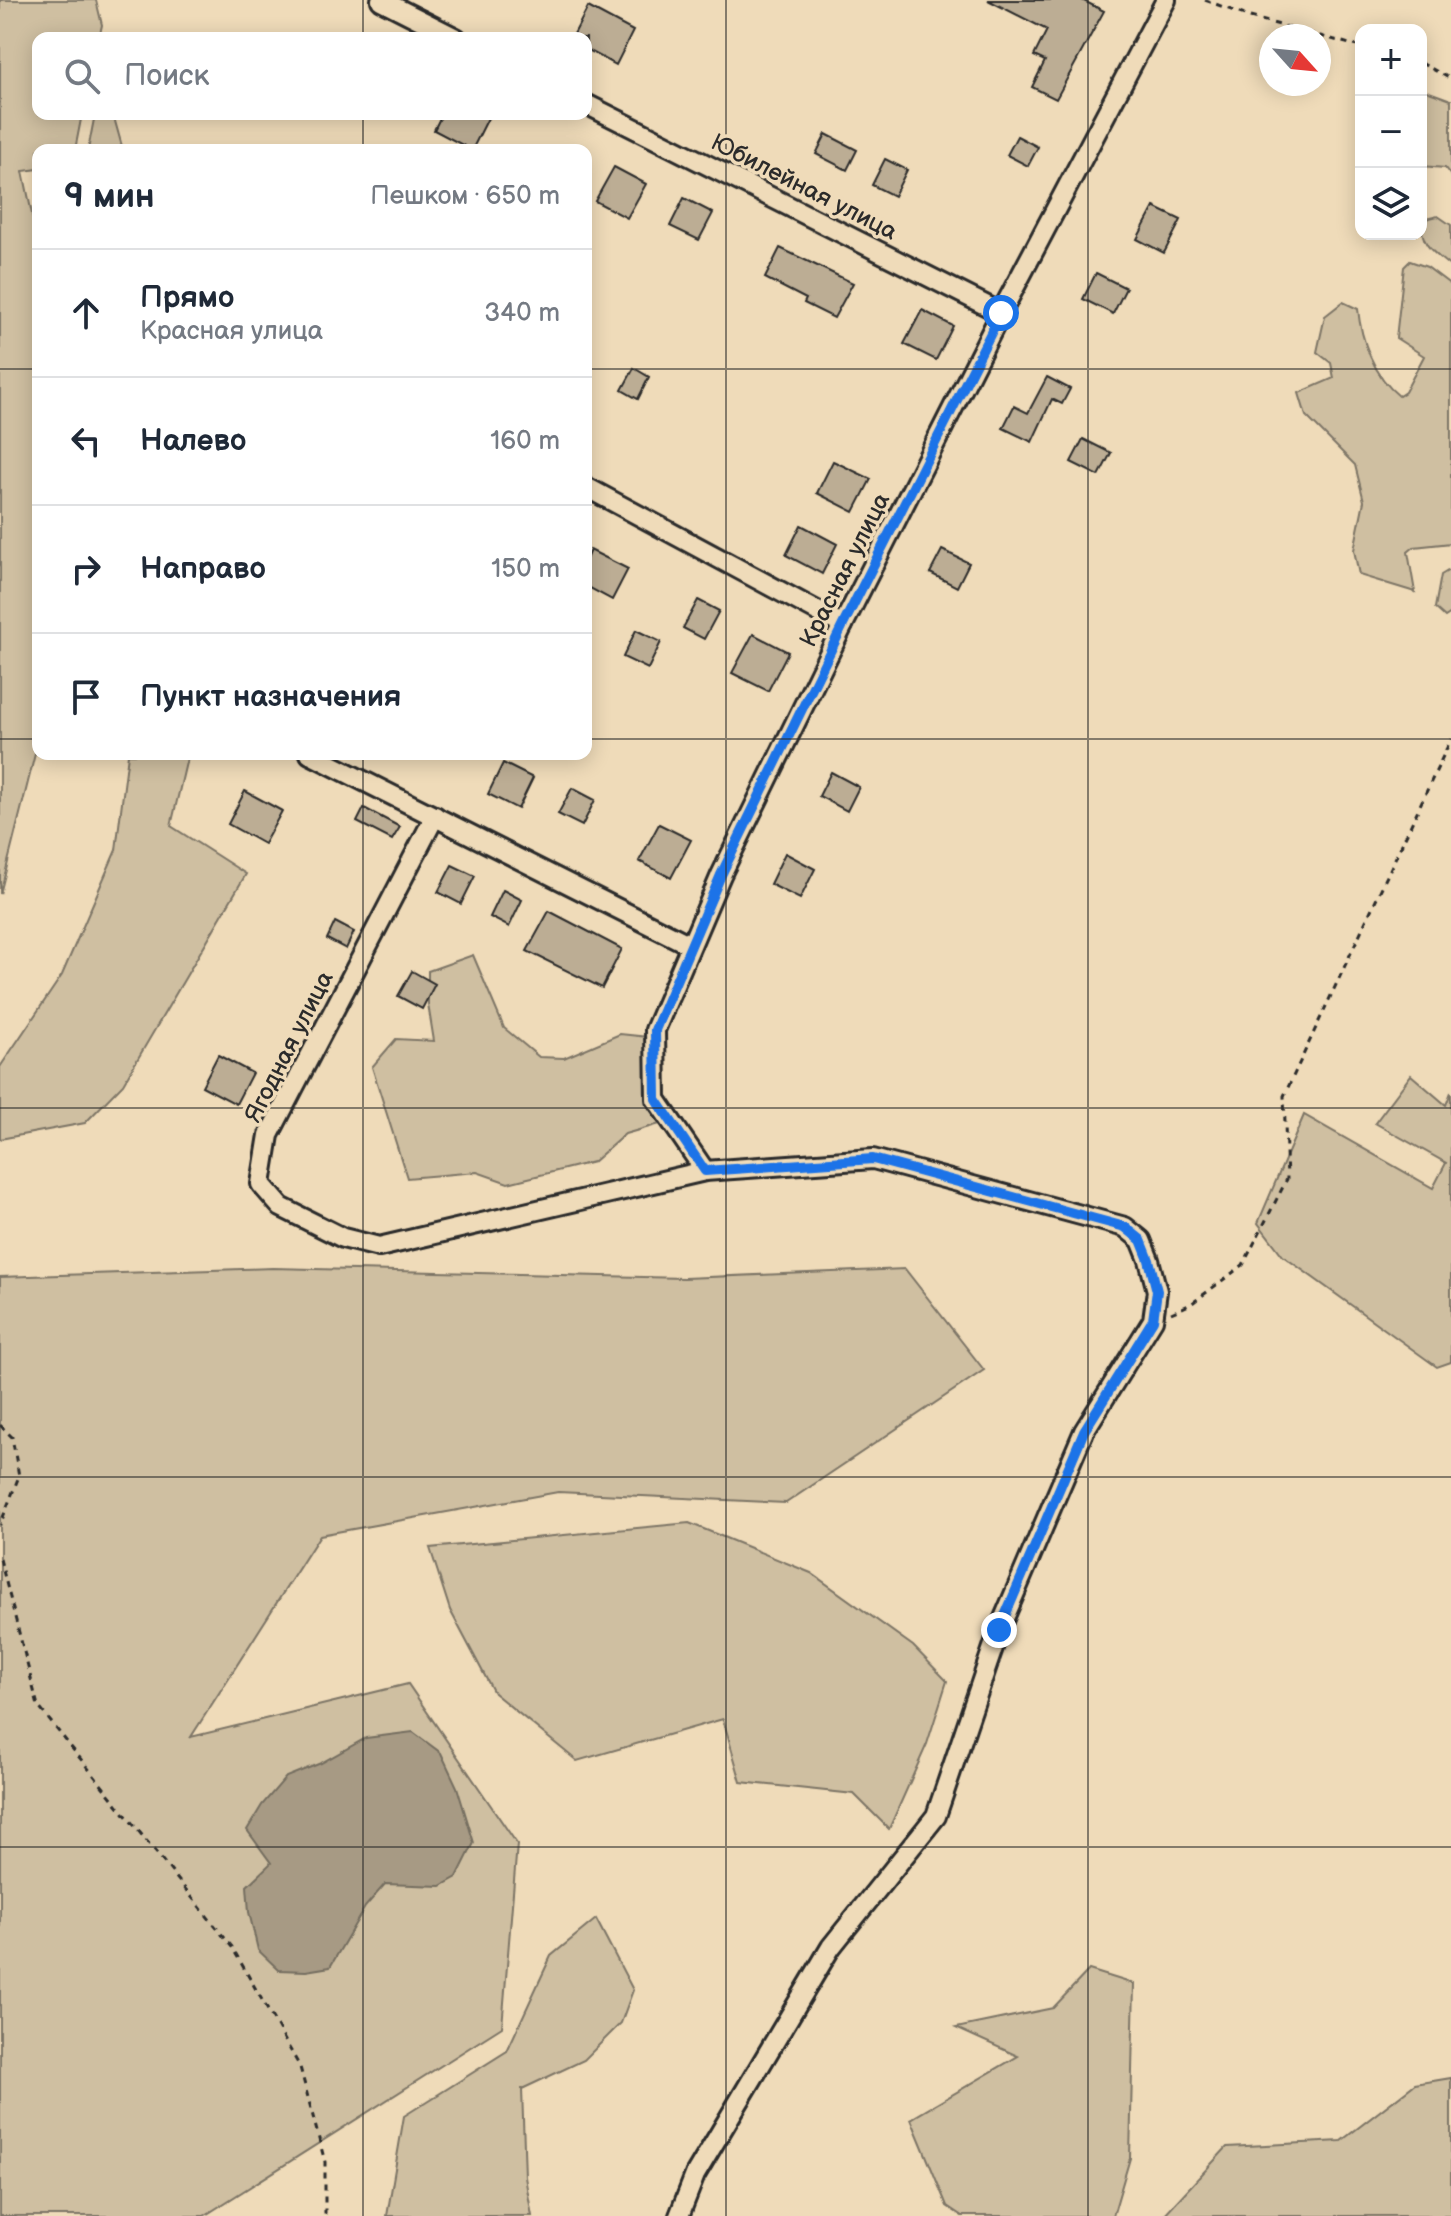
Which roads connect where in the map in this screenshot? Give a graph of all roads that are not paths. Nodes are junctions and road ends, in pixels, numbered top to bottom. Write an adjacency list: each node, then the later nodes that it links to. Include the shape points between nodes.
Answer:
1 (381, 0): 3 (street)
2 (1166, 0): 5 (street, Красная улица)
3 (444, 32)
4 (592, 107): 5 (street, Юбилейная улица)
5 (1001, 313): 7 (street, Красная улица)
6 (592, 490): 7 (street)
7 (843, 625): 10 (street, Красная улица)
8 (322, 760): 9 (street)
9 (435, 816): 10 (street); 11 (street, Ягодная улица, via 269,1135 261,1184 281,1207 343,1238 379,1247)
10 (690, 945): 11 (street, Красная улица, via 655,1030 656,1099)
11 (705, 1171): 12 (street, via 873,1159 1125,1227 1141,1240 1157,1291 1153,1320 1084,1431 999,1630 936,1816 831,1947 695,2175)
12 (679, 2216)

